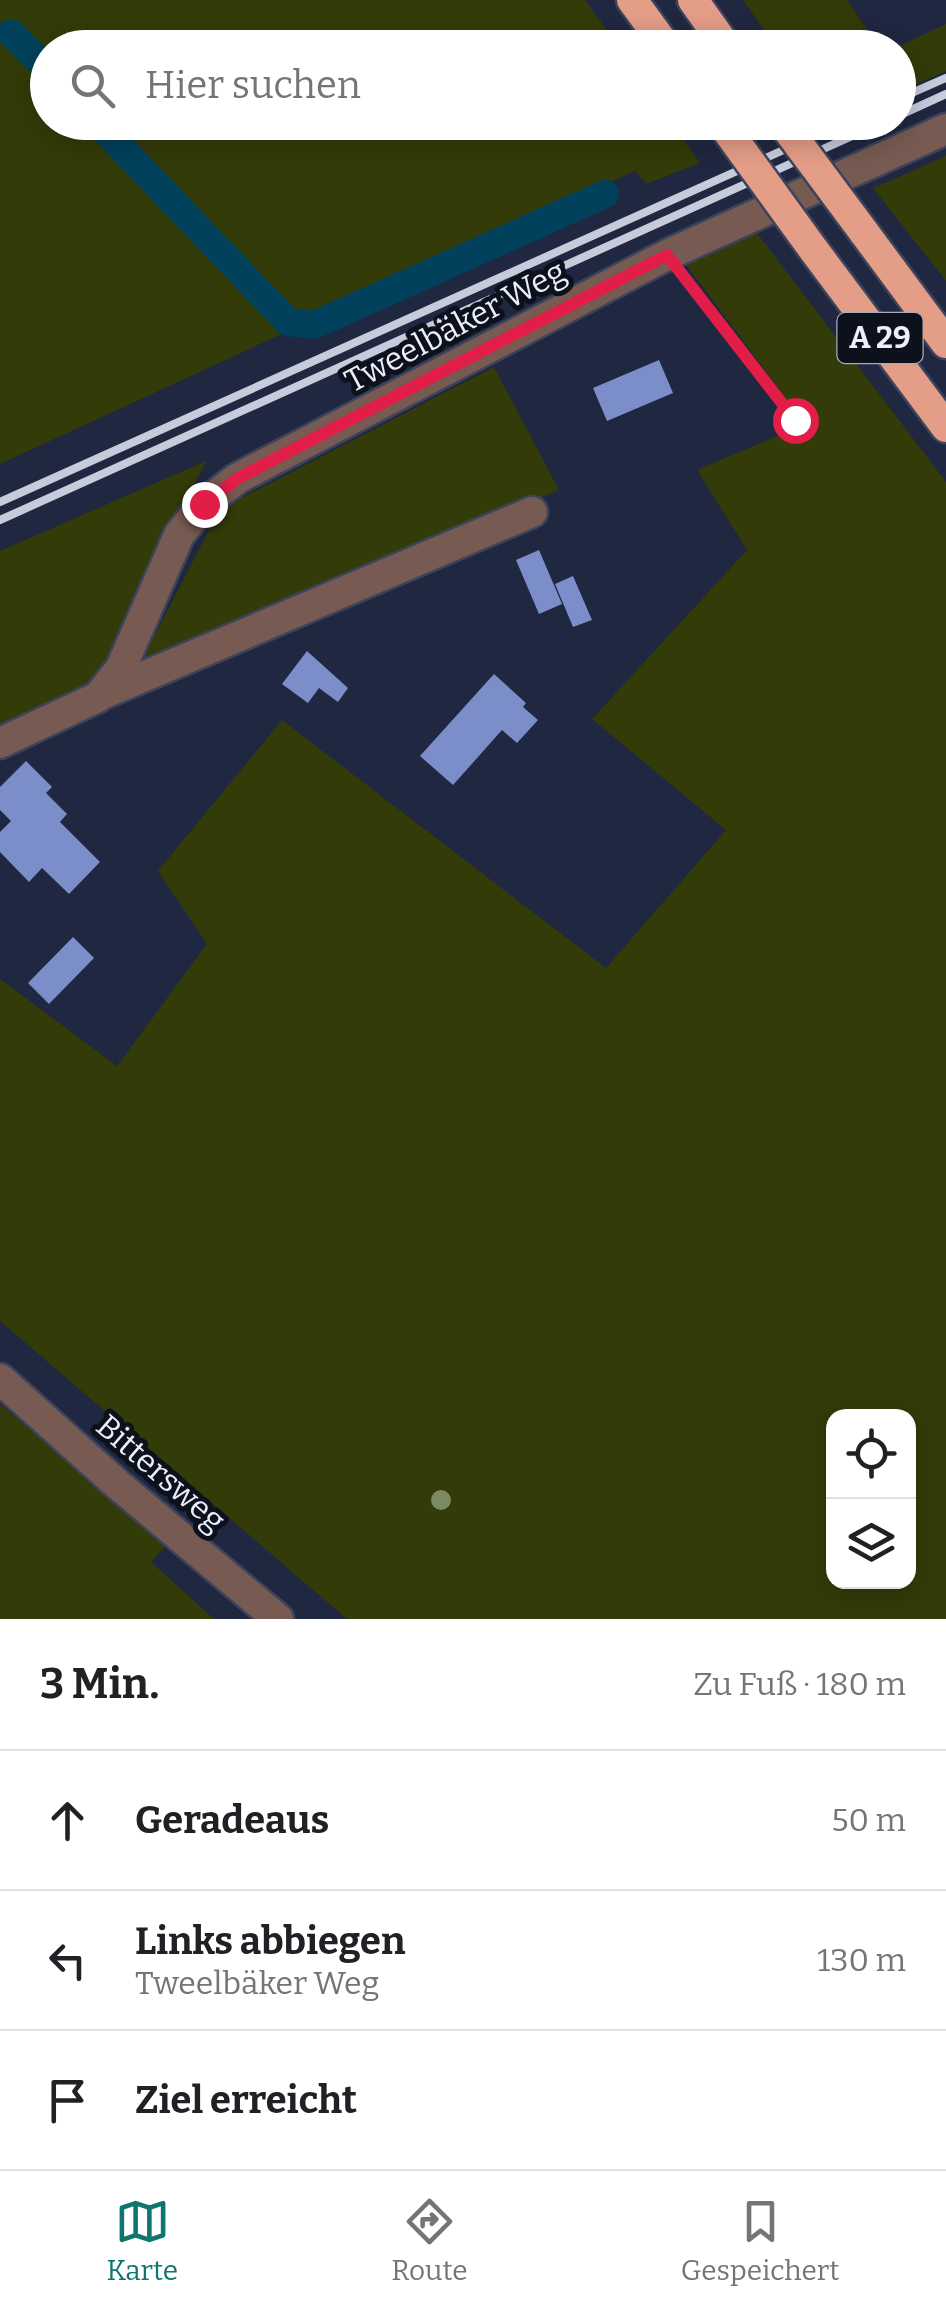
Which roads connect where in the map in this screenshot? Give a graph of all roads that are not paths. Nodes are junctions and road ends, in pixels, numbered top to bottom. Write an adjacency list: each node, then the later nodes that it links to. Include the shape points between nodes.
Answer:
1 (632, 0): 3 (highway)
2 (693, 0): 4 (highway)
3 (654, 30)
4 (714, 30)
5 (946, 129): 11 (street, Tweelbäker Weg, via 667,255 238,478 179,535 121,668)
6 (734, 140): 9 (highway, A 29, bridge)
7 (795, 140): 8 (highway, A 29, bridge)
8 (946, 344)
9 (946, 427)
10 (532, 512): 11 (street, Tweelbäker Weg)
11 (98, 696): 12 (street, Tweelbäker Weg)
12 (0, 743)
13 (0, 1379): 14 (street, Bittersweg)
14 (278, 1619)

